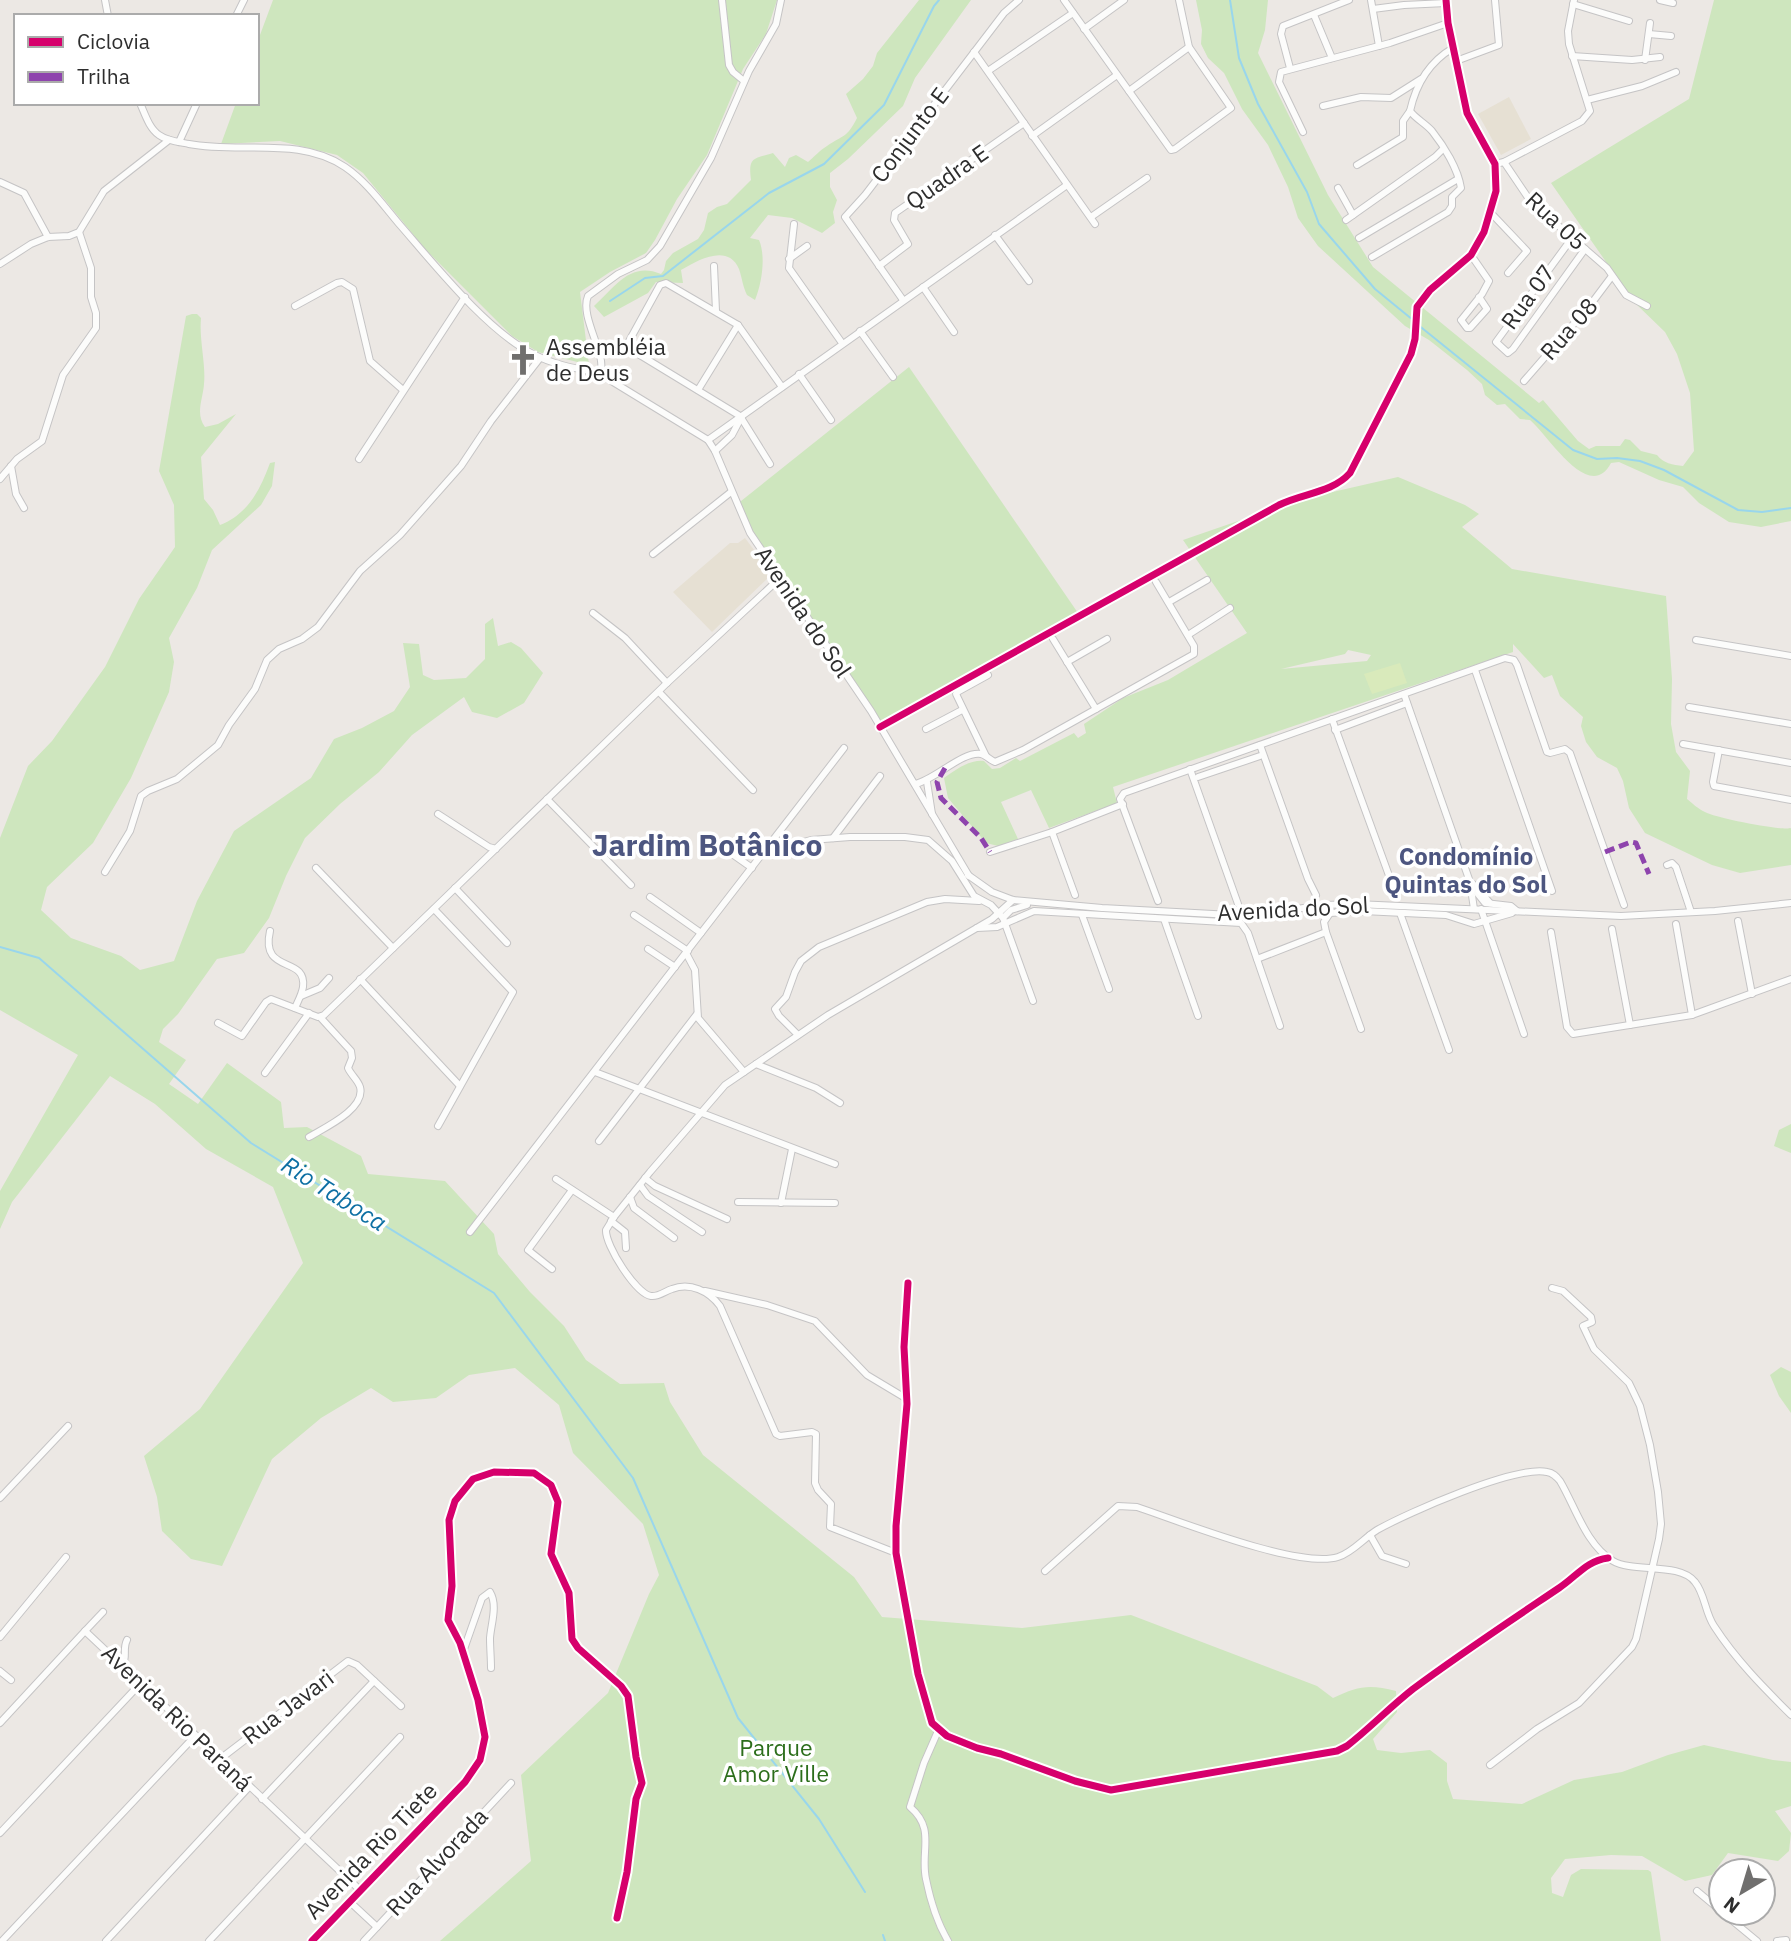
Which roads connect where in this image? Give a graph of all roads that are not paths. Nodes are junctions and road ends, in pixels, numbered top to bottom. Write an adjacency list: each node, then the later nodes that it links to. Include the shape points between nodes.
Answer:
1 (722, 0): 39 (street, via 728,59 733,72)
2 (781, 0): 39 (street, via 776,24)
3 (1019, 0): 28 (street, Conjunto E)
4 (1064, 0): 17 (street)
5 (1124, 0): 22 (street)
6 (1179, 0): 26 (street)
7 (1327, 0): 15 (street)
8 (1349, 0): 15 (street)
9 (1371, 0): 16 (street)
10 (1495, 0): 33 (street, via 1499,45)
11 (1660, 0): 14 (street)
12 (1446, 2): 16 (street); 20 (street)
13 (1573, 2): 19 (street); 29 (street, via 1568,31)
14 (1673, 3)
15 (1330, 8): 18 (street)
16 (1373, 9): 25 (street)
17 (1073, 12): 22 (street); 35 (street)
18 (1314, 15): 30 (street); 34 (street, via 1282,28)
19 (1629, 21)
20 (1448, 23): 25 (street); 27 (street)
21 (1650, 23): 23 (street)
22 (1084, 29): 37 (street)
23 (1649, 34): 24 (street); 32 (street)
24 (1671, 36)
25 (1379, 46): 30 (street)
26 (1189, 47): 40 (street); 40 (street, via 1230,105 1227,113 1171,150)
27 (1453, 48): 33 (street); 38 (street, via 1429,66)
28 (974, 52): 35 (street); 74 (street, Conjunto E, via 845,217)
29 (1572, 56): 32 (street); 41 (street)
30 (1332, 58): 34 (street)
31 (1660, 58): 32 (street)
32 (1645, 60)
33 (1456, 61): 53 (street, via 1467,113)
34 (1290, 68): 47 (street, via 1281,72 1279,82)
35 (988, 71): 46 (street)
36 (1676, 72): 41 (street)
37 (1117, 75): 40 (street); 48 (street)
38 (1421, 79): 44 (street, via 1391,98 1361,97); 45 (street)
39 (744, 81): 90 (street, via 711,158 660,246 647,260 588,296 586,308 603,366)
40 (1129, 92)
41 (1587, 100): 52 (street, via 1587,117)
42 (141, 105): 49 (street, via 152,127)
43 (196, 105): 50 (street)
44 (1323, 106)
45 (1410, 111): 51 (street); 54 (street, via 1403,121 1403,136)
46 (1024, 122): 48 (street); 74 (street, Quadra E, via 895,213 894,220 908,244)
47 (1303, 132)
48 (1032, 136): 58 (street)
49 (169, 140): 50 (street, Avenida do Sol); 62 (street, via 104,191)
50 (179, 142): 79 (street, Avenida do Sol, via 214,149 294,149 336,162 375,195)
51 (1443, 149): 56 (street); 59 (street, via 1349,217)
52 (1504, 162): 53 (street); 66 (street, Rua 05, via 1531,202)
53 (1495, 164): 60 (street)
54 (1357, 165)
55 (1147, 178): 58 (street, via 1093,221)
56 (1458, 179): 65 (street); 70 (street, via 1461,188 1452,197 1448,212)
57 (0, 182): 64 (street, via 24,193)
58 (1067, 185): 63 (street)
59 (1338, 188)
60 (1491, 213): 69 (street); 75 (street, via 1527,251)
61 (794, 224): 71 (street)
62 (79, 232): 64 (street); 103 (street, via 91,268 97,323 63,375 42,441)
63 (995, 235): 77 (street); 78 (street)
64 (48, 237): 72 (street)
65 (1359, 238)
66 (1572, 238): 68 (street, Rua 05); 68 (street, Rua 07, via 1497,345 1509,353)
67 (807, 247): 71 (street)
68 (1585, 249): 76 (street, Rua 05)
69 (1471, 255): 80 (street, via 1489,281); 133 (street, via 1417,307 1411,354 1362,453 1336,486 1279,505)
70 (1372, 257)
71 (789, 259): 88 (street, via 789,268)
72 (0, 264)
73 (714, 266): 84 (street)
74 (879, 266): 81 (street)
75 (1508, 273)
76 (1612, 275): 83 (street, Rua 05, via 1629,298); 93 (street, Rua 08)
77 (1029, 281)
78 (923, 287): 81 (street); 87 (street)
79 (465, 297): 89 (street, Avenida do Sol, via 508,338); 95 (street)
80 (1479, 297): 80 (street, via 1487,309 1467,328 1461,320)
81 (903, 300): 86 (street)
82 (295, 306): 95 (street, via 337,283 352,289 370,361)
83 (1647, 306)
84 (716, 312): 85 (street); 96 (street, via 662,283 628,343 630,349)
85 (738, 325): 94 (street); 96 (street)
86 (860, 331): 88 (street); 92 (street)
87 (954, 332)
88 (842, 343): 91 (street)
89 (540, 358): 90 (street, Avenida do Sol); 165 (street, via 461,466 413,521 360,571 318,627 267,660 255,688 218,745 177,779 141,796 130,831)
90 (597, 374): 99 (street, Avenida do Sol)
91 (799, 374): 94 (street); 98 (street)
92 (893, 377)
93 (1524, 381)
94 (782, 387): 97 (street)
95 (403, 390): 101 (street)
96 (698, 390): 97 (street)
97 (741, 416): 99 (street); 100 (street, via 732,435); 102 (street)
98 (831, 420)
99 (708, 440): 100 (street, Avenida do Sol)
100 (715, 451): 105 (street, Avenida do Sol)
101 (359, 459)
102 (770, 464)
103 (11, 466): 104 (street); 106 (street, via 16,494)
104 (0, 479)
105 (732, 492): 107 (street); 108 (street, Avenida do Sol, via 750,533)
106 (24, 508)
107 (653, 554)
108 (780, 578): 122 (street); 133 (street, Avenida do Sol)
109 (1207, 580): 111 (street)
110 (1156, 582): 111 (street)
111 (1169, 602): 114 (street)
112 (1230, 608): 114 (street)
113 (593, 613): 122 (street, via 625,638)
114 (1188, 635): 127 (street, via 1194,654)
115 (1053, 639): 119 (street)
116 (1107, 639): 119 (street)
117 (1696, 640): 118 (street)
118 (1791, 656)
119 (1068, 662): 127 (street)
120 (1475, 670): 124 (street); 169 (street); 182 (street, via 1505,658 1514,660 1548,753 1568,750)
121 (988, 675): 129 (street, via 959,691 956,698)
122 (667, 683): 123 (street)
123 (659, 692): 150 (street); 151 (street)
124 (1404, 694): 125 (street); 128 (street)
125 (1407, 704): 131 (street); 166 (street)
126 (1689, 706): 132 (street)
127 (1096, 709): 140 (street, via 999,761)
128 (1360, 709): 130 (street); 131 (street)
129 (962, 710): 134 (street); 140 (street)
130 (1332, 719): 135 (street); 137 (street)
131 (1364, 719): 135 (street)
132 (1791, 724)
133 (880, 727): 149 (street, Avenida do Sol)
134 (926, 729)
135 (1335, 730): 170 (street)
136 (1683, 744): 139 (street)
137 (1260, 745): 141 (street); 172 (street)
138 (844, 748): 160 (street)
139 (1719, 750): 143 (street); 152 (street, via 1714,786)
140 (986, 755): 148 (street, via 972,755)
141 (1225, 756): 144 (street); 145 (street)
142 (1260, 756): 144 (street)
143 (1791, 763)
144 (1229, 767): 147 (street)
145 (1190, 769): 153 (street, via 1124,793); 179 (street)
146 (880, 776): 158 (street)
147 (1198, 777)
148 (927, 782): 149 (street); 155 (street)
149 (915, 784): 155 (street, Avenida do Sol)
150 (753, 790)
151 (547, 799): 159 (street); 167 (street)
152 (1791, 800)
153 (1123, 804): 156 (street); 176 (street)
154 (438, 814): 159 (street)
155 (933, 817): 174 (street, Avenida do Sol, via 968,875)
156 (1052, 832): 161 (street); 171 (street)
157 (708, 837): 164 (street)
158 (833, 838): 160 (street); 175 (street, via 905,836 928,840 952,861)
159 (496, 849): 168 (street)
160 (767, 849): 164 (street)
161 (990, 852)
162 (1667, 865): 186 (street, via 1676,867)
163 (316, 867): 204 (street)
164 (752, 868): 202 (street)
165 (105, 872)
166 (1470, 882): 181 (street); 181 (street)
167 (631, 885)
168 (455, 888): 183 (street); 203 (street)
169 (1552, 891)
170 (1395, 892)
171 (1075, 895)
172 (1316, 895)
173 (650, 897): 202 (street)
174 (1009, 900): 178 (street, Avenida do Sol); 180 (street, Avenida do Sol); 184 (street); 190 (street)
175 (981, 901): 190 (street); 227 (street, via 927,902 811,951 795,972 786,998 775,1009)
176 (1158, 901)
177 (1791, 903): 186 (street)
178 (1046, 904): 180 (street, Avenida do Sol); 181 (street, Avenida do Sol, via 1250,916 1335,905)
179 (1238, 904)
180 (1027, 905): 184 (street)
181 (1481, 905): 185 (street, Avenida do Sol, via 1511,906); 194 (street)
182 (1623, 905)
183 (434, 909): 204 (street); 233 (street, via 513,992)
184 (1009, 911): 190 (street)
185 (1517, 911): 186 (street, via 1621,916); 194 (street)
186 (1691, 912)
187 (1400, 913): 194 (street); 200 (street, via 1330,913 1324,922); 228 (street)
188 (634, 915): 206 (street)
189 (1082, 915): 190 (street, via 1034,911); 192 (street); 212 (street)
190 (1001, 916): 191 (street); 196 (street); 215 (street)
191 (992, 919): 196 (street); 197 (street)
192 (1164, 919): 207 (street, via 1241,923); 220 (street)
193 (1738, 921): 213 (street)
194 (1484, 922): 226 (street)
195 (1676, 924): 219 (street)
196 (995, 927): 197 (street)
197 (977, 928): 227 (street)
198 (1612, 929): 223 (street)
199 (270, 931): 214 (street, via 272,957 301,974)
200 (1326, 932): 207 (street); 225 (street)
201 (1550, 932): 223 (street, via 1571,1033)
202 (701, 933): 206 (street)
203 (507, 943)
204 (393, 948): 210 (street)
205 (648, 949): 208 (street)
206 (687, 952): 208 (street); 218 (street, via 695,970)
207 (1257, 959): 224 (street)
208 (675, 967): 230 (street)
209 (329, 978): 214 (street, via 320,988)
210 (360, 979): 221 (street); 233 (street)
211 (1791, 979): 213 (street)
212 (1109, 989)
213 (1752, 994): 219 (street)
214 (301, 996): 216 (street)
215 (1033, 1001)
216 (295, 1009): 217 (street); 222 (street, via 268,1000 242,1036)
217 (309, 1013): 221 (street); 232 (street)
218 (697, 1014): 231 (street); 234 (street)
219 (1692, 1015): 223 (street)
220 (1198, 1016)
221 (320, 1017): 238 (street, via 351,1051 348,1068 361,1093 352,1110)
222 (218, 1023)
223 (1630, 1025)
224 (1280, 1026)
225 (1361, 1029)
226 (1524, 1034)
227 (798, 1035): 229 (street)
228 (1449, 1050)
229 (756, 1064): 231 (street); 235 (street, via 817,1088)
230 (595, 1072): 234 (street); 252 (street)
231 (744, 1072): 236 (street)
232 (265, 1073)
233 (460, 1086): 237 (street)
234 (639, 1089): 236 (street); 239 (street)
235 (840, 1103)
236 (701, 1112): 240 (street); 242 (street)
237 (438, 1126)
238 (309, 1137)
239 (599, 1141)
240 (792, 1149): 241 (street); 248 (street)
241 (835, 1164)
242 (645, 1178): 244 (street); 250 (street)
243 (555, 1179): 245 (street)
244 (640, 1185): 246 (street); 253 (street, via 648,1196)
245 (572, 1190): 251 (street); 256 (street, via 528,1250)
246 (631, 1197): 251 (street); 254 (street, via 634,1208)
247 (738, 1202): 248 (street)
248 (781, 1203): 249 (street)
249 (835, 1203)
250 (727, 1219)
251 (612, 1221): 255 (street, via 625,1232); 259 (street, via 606,1234 609,1245 640,1291 651,1296 683,1286)
252 (470, 1232)
253 (702, 1232)
254 (674, 1238)
255 (626, 1248)
256 (552, 1269)
257 (908, 1283): 260 (street)
258 (1552, 1288): 268 (street, via 1563,1291 1591,1317 1592,1322 1583,1326 1584,1333 1629,1383 1640,1406 1660,1514 1661,1533)
259 (704, 1292): 260 (street, via 815,1321 867,1375); 264 (street, via 720,1306 776,1434 816,1434 815,1479 831,1504 830,1527)
260 (907, 1399): 264 (street)
261 (68, 1426): 262 (street)
262 (0, 1498)
263 (1370, 1535): 266 (street, via 1469,1489 1545,1471 1560,1481 1592,1539); 267 (street, via 1383,1557); 269 (street, via 1337,1558 1300,1557 1123,1505 1112,1509)
264 (896, 1553): 284 (street, via 918,1674)
265 (66, 1557): 272 (street)
266 (1608, 1558): 268 (street); 284 (street, via 1586,1565 1566,1584 1413,1689 1347,1746 1332,1752 1111,1790 977,1748)
267 (1406, 1564)
268 (1651, 1568): 282 (street, via 1685,1575 1695,1582 1712,1623 1744,1667); 288 (street, via 1636,1639 1624,1656 1579,1703)
269 (1045, 1571)
270 (103, 1612): 271 (street)
271 (85, 1631): 275 (street, Avenida Rio Paraná); 283 (street, Avenida Rio Paraná)
272 (0, 1637)
273 (127, 1640): 275 (street)
274 (463, 1654): 276 (street, via 482,1598 490,1592 494,1606); 294 (street, Avenida Rio Tiete, via 485,1737 476,1768); 298 (street, Avenida Rio Tiete, via 448,1620 451,1510 462,1489 482,1475 527,1471 538,1475 551,1485 558,1502 551,1554 569,1593 572,1639 628,1696 642,1783)
275 (122, 1666): 280 (street, Avenida Rio Paraná)
276 (491, 1668)
277 (0, 1671): 278 (street)
278 (11, 1680)
279 (374, 1681): 281 (street); 287 (street, Rua Javari, via 352,1661 347,1662); 291 (street)
280 (141, 1684): 285 (street, Avenida Rio Paraná); 292 (street)
281 (401, 1706)
282 (1791, 1715)
283 (0, 1723)
284 (938, 1731): 307 (street, via 910,1807 927,1834 926,1880)
285 (195, 1736): 287 (street, Avenida Rio Paraná); 302 (street)
286 (400, 1737): 293 (street)
287 (220, 1759): 290 (street, Avenida Rio Paraná)
288 (1490, 1765)
289 (511, 1783): 299 (street, Rua Alvorada)
290 (249, 1787): 291 (street, Avenida Rio Paraná); 303 (street)
291 (262, 1799): 293 (street, Avenida Rio Paraná)
292 (0, 1833)
293 (305, 1839): 294 (street, Avenida Rio Paraná); 304 (street)
294 (360, 1890): 297 (street, Avenida Rio Tiete)
295 (1697, 1891): 296 (street)
296 (1707, 1899)
297 (349, 1901): 299 (street); 305 (street, Avenida Rio Tiete)
298 (617, 1918)
299 (377, 1927): 306 (street, Rua Alvorada)
300 (1740, 1927): 308 (street)
301 (1786, 1940): 309 (street)
302 (2, 1941)
303 (106, 1941)
304 (209, 1941)
305 (312, 1941)
306 (364, 1941)
307 (948, 1941)
308 (1757, 1941)
309 (1777, 1941)

